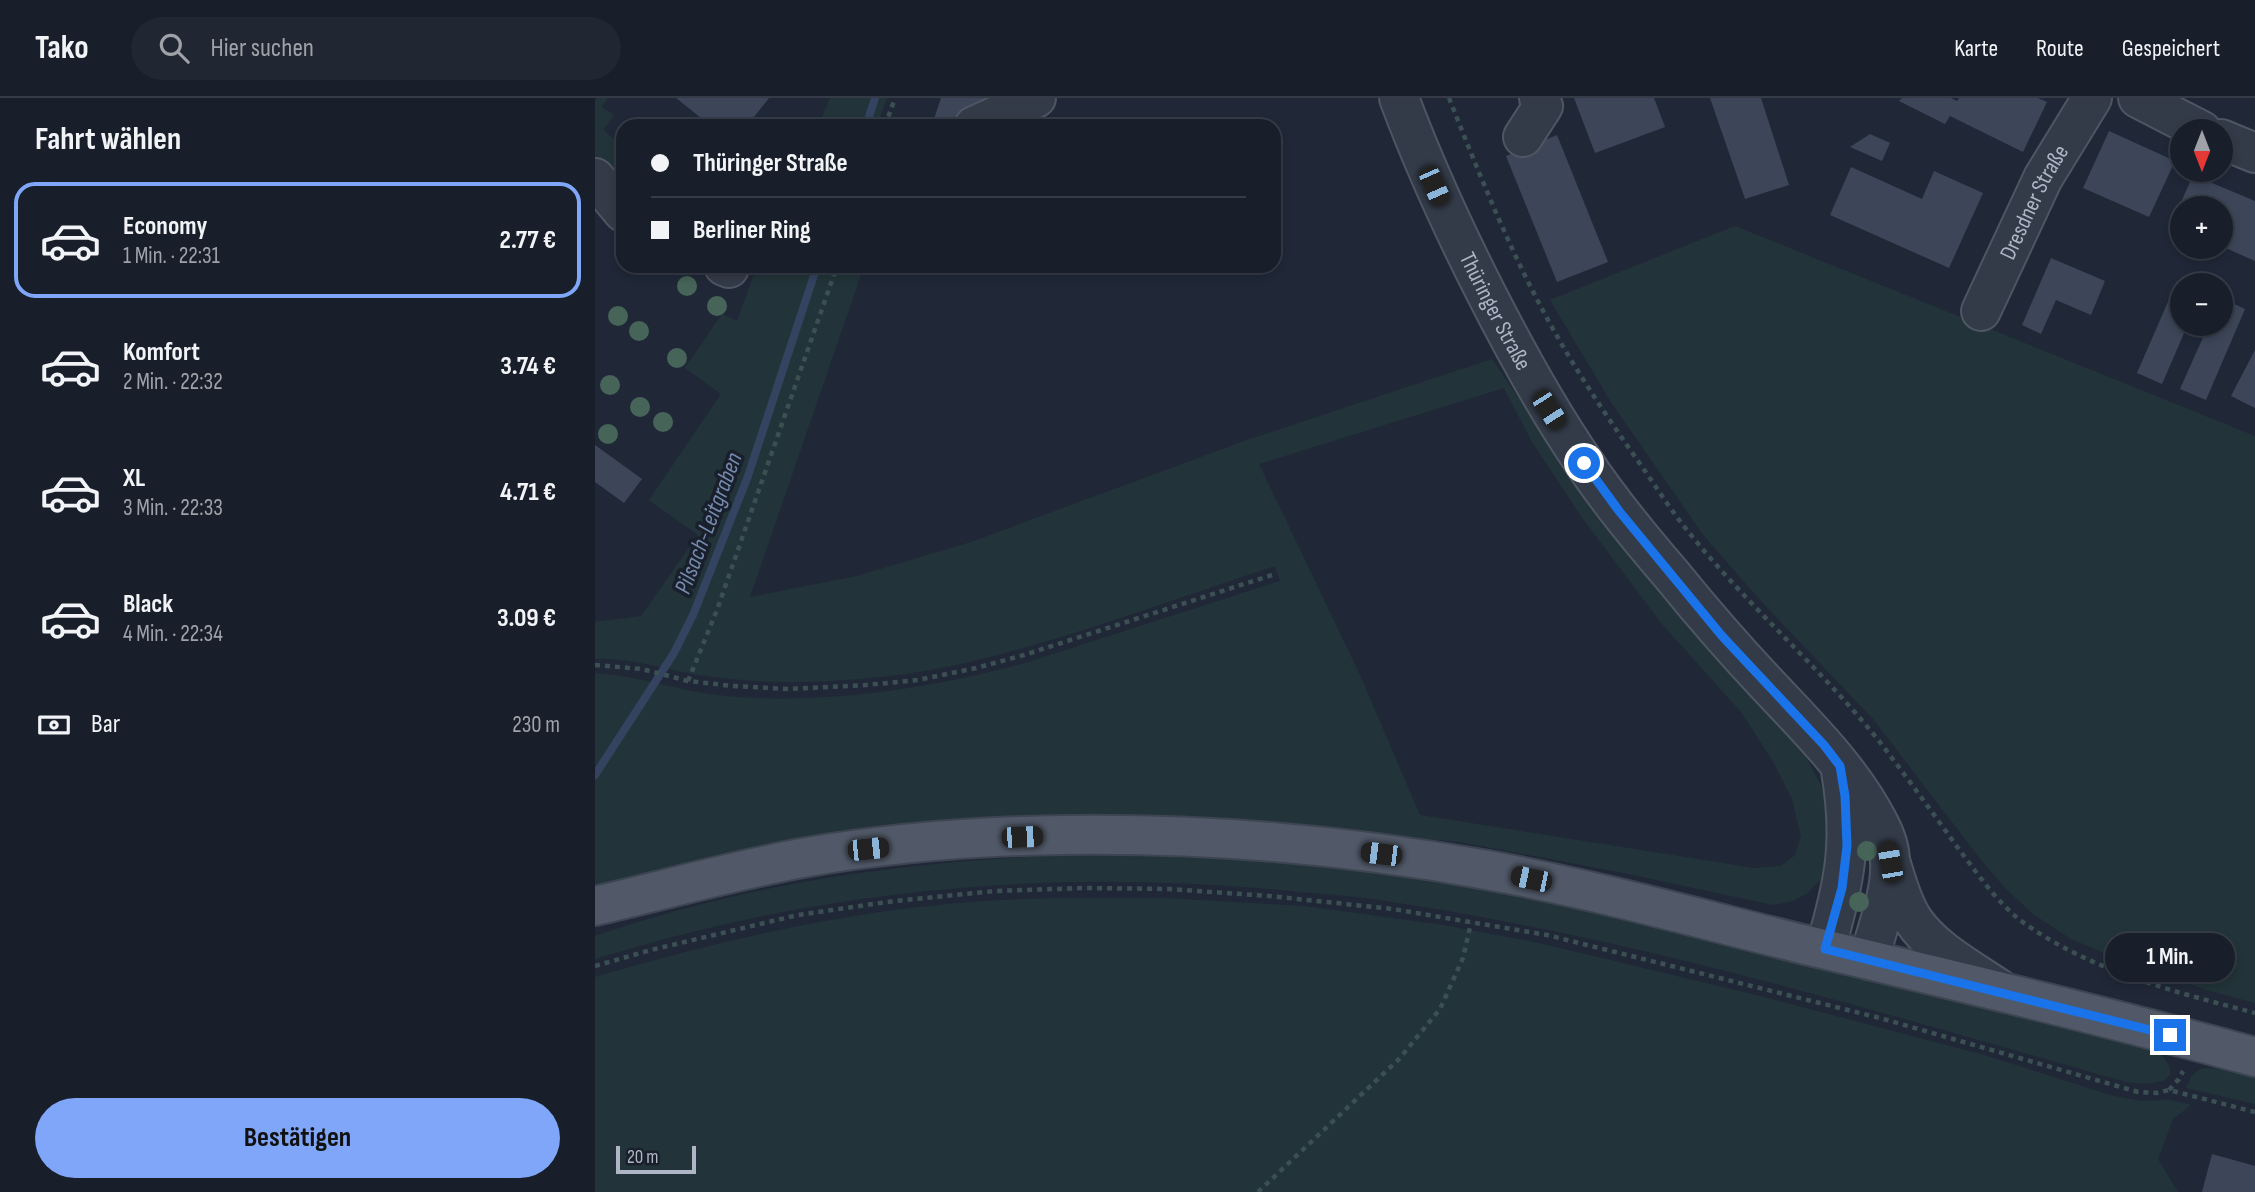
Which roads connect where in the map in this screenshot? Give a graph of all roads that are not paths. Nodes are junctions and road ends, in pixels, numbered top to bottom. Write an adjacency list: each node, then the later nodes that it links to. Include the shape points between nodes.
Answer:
1 (1036, 98): 6 (street)
2 (1539, 98): 8 (street, via 1543,106)
3 (2092, 98): 15 (street, Dresdner Straße, via 2043,178)
4 (2138, 98): 7 (street)
5 (1406, 100): 16 (street, Thüringer Straße, via 1450,222 1549,410 1619,511 1722,636)
6 (990, 119)
7 (2179, 119)
8 (1523, 137)
9 (2233, 144): 10 (street)
10 (2255, 153)
11 (595, 178): 13 (street)
12 (595, 201): 14 (street)
13 (616, 205)
14 (616, 211)
15 (1981, 311)
16 (1840, 766): 17 (street, Thüringer Straße, via 1878,822); 21 (street, via 1847,858)
17 (1890, 862): 22 (street, Thüringer Straße); 23 (street, via 1905,904 1923,932)
18 (691, 883): 19 (main road); 20 (main road); 21 (main road, via 808,857 926,843 1062,835 1215,839 1334,848 1491,870)
19 (595, 906)
20 (595, 920)
21 (1825, 949): 22 (main road)
22 (1869, 960): 23 (main road)
23 (2008, 995): 24 (main road)
24 (2255, 1057)

